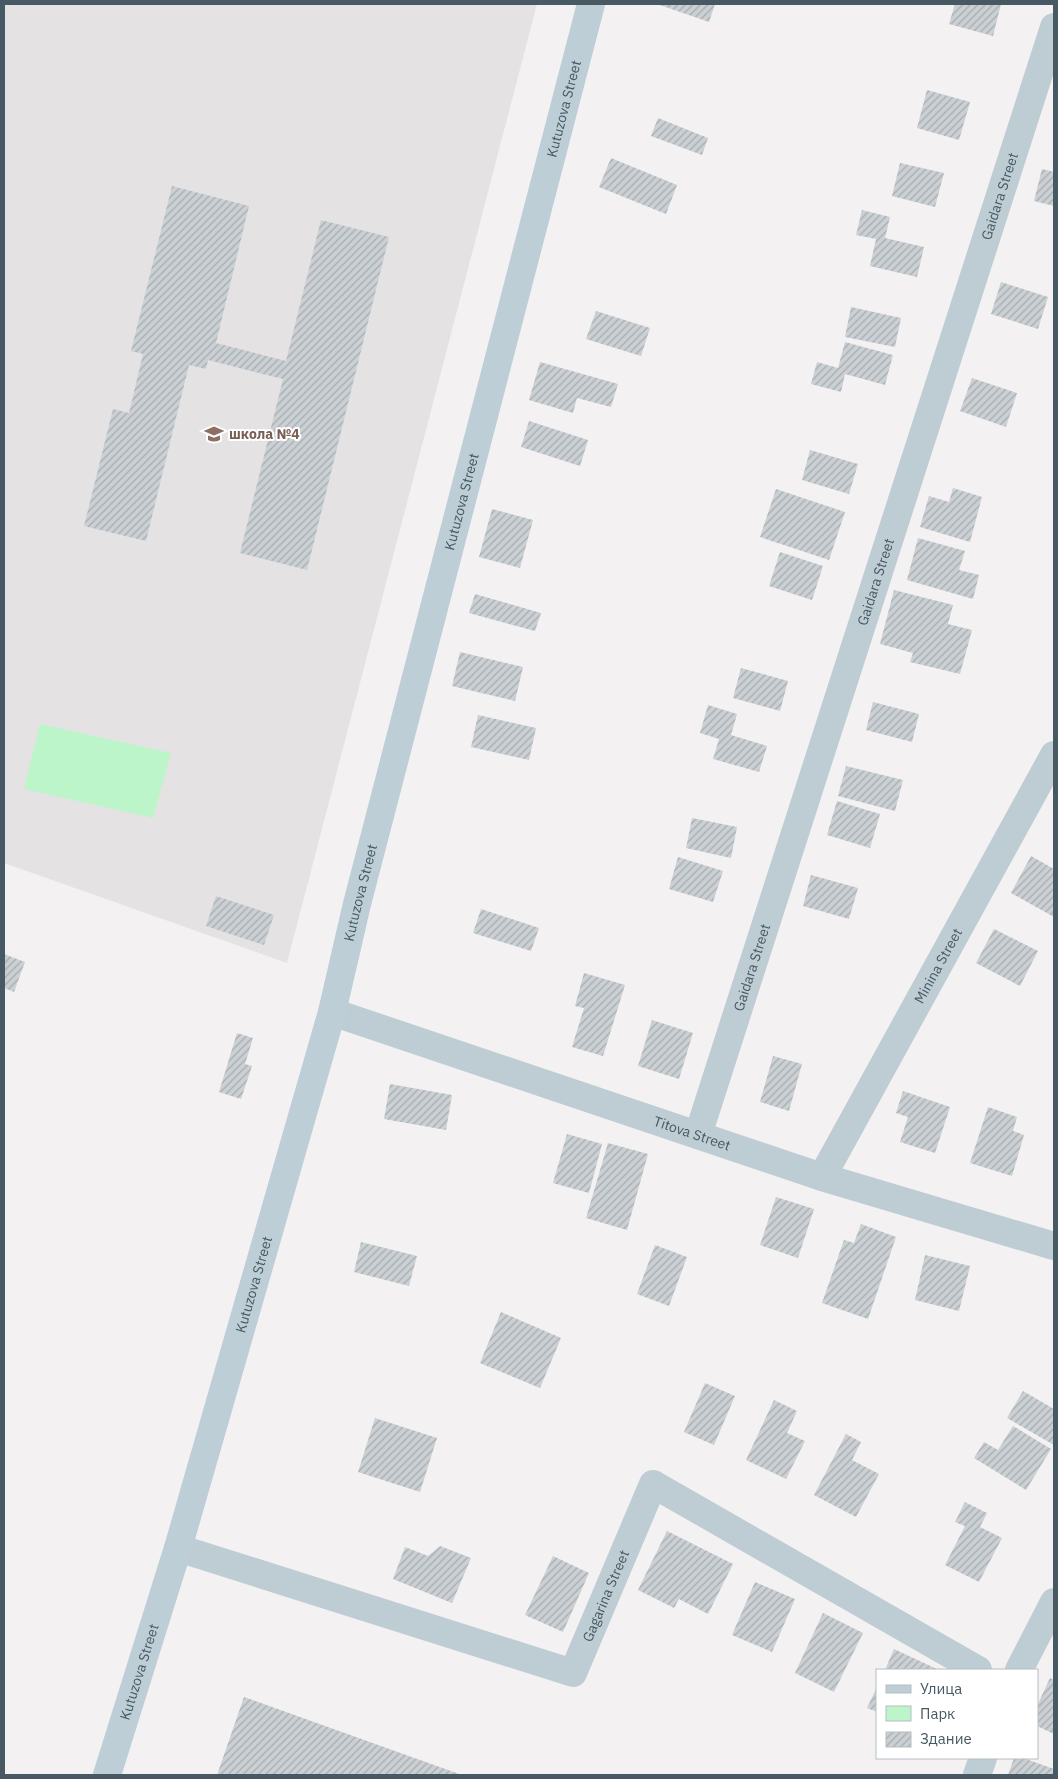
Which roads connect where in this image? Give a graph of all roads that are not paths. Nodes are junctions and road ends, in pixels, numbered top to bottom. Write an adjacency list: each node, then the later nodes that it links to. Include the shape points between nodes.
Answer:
1 (591, 4): 4 (main road, Kutuzova Street, via 357,904)
2 (1054, 28): 5 (street, Gaidara Street)
3 (1054, 755): 6 (street, Minina Street)
4 (332, 1012): 5 (street, Titova Street); 8 (main road, Kutuzova Street)
5 (698, 1135): 6 (street, Titova Street)
6 (822, 1177): 7 (street, Titova Street)
7 (1054, 1246)
8 (178, 1548): 10 (street, Gagarina Street, via 573,1673 653,1484); 13 (main road, Kutuzova Street)
9 (1054, 1602): 11 (street)
10 (976, 1669)
11 (1020, 1669)
12 (983, 1759): 14 (street)
13 (107, 1775)
14 (977, 1775)

